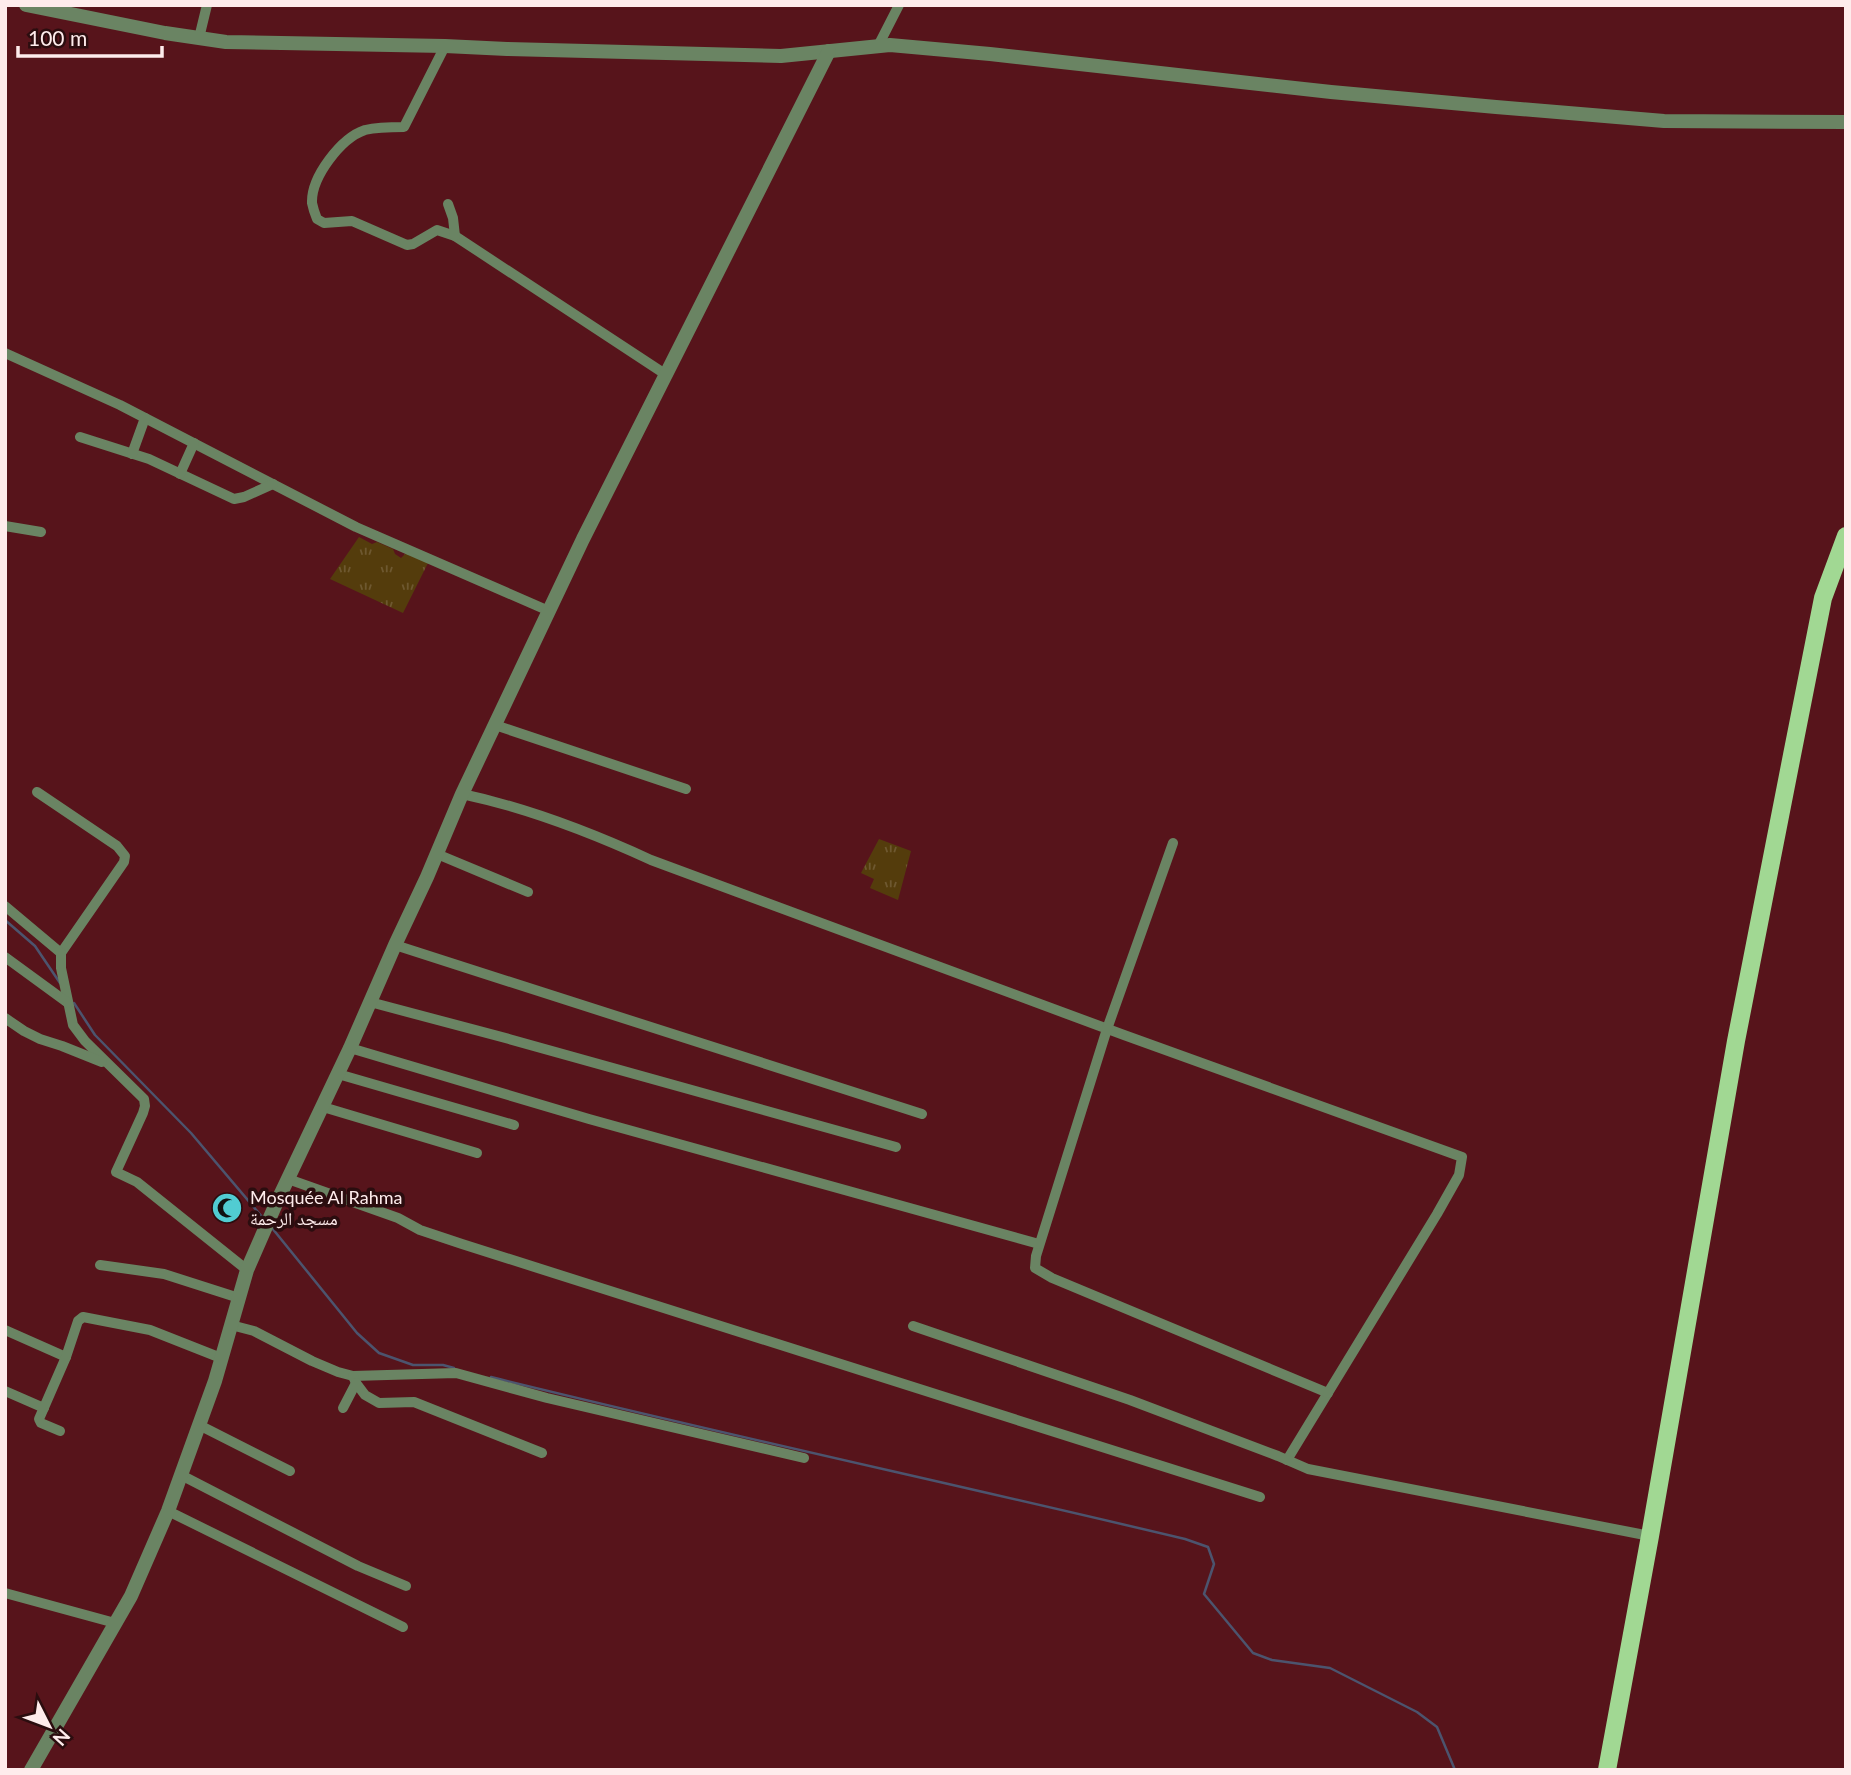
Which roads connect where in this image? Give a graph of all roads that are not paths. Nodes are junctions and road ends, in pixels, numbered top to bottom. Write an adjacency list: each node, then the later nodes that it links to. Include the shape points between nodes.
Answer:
1 (207, 5): 4 (street)
2 (900, 5): 6 (street)
3 (30, 6): 4 (street)
4 (199, 38): 5 (street, via 258,44)
5 (445, 46): 7 (street, via 781,56); 10 (street, via 404,127 363,131 345,143 319,175 312,204 317,219 324,223 352,220 407,245 437,230)
6 (878, 46): 7 (street); 8 (street, via 1664,121)
7 (829, 51): 12 (street)
8 (1846, 122)
9 (449, 204): 10 (street)
10 (455, 236): 12 (street)
11 (5, 353): 13 (street)
12 (665, 374): 22 (street)
13 (145, 418): 15 (street); 16 (street)
14 (80, 437): 16 (street)
15 (194, 443): 17 (street); 18 (street)
16 (132, 454): 17 (street)
17 (180, 474): 18 (street, via 234,499)
18 (273, 484): 22 (street, via 356,527)
19 (5, 526): 20 (street)
20 (41, 532)
21 (1846, 536): 70 (main road, via 1823,598 1792,755 1736,1041)
22 (549, 611): 23 (street)
23 (495, 724): 24 (street); 26 (street)
24 (686, 789)
25 (37, 792): 32 (street, via 125,856)
26 (462, 794): 28 (street); 37 (street, via 500,802 601,837 651,860)
27 (1173, 843): 37 (street)
28 (437, 854): 29 (street); 31 (street)
29 (528, 892)
30 (5, 906): 32 (street)
31 (395, 945): 34 (street); 42 (street)
32 (61, 953): 35 (street)
33 (5, 957): 35 (street)
34 (370, 1002): 38 (street); 44 (street)
35 (68, 1003): 39 (street, via 73,1025)
36 (5, 1018): 39 (street, via 40,1039)
37 (1107, 1029): 47 (street); 58 (street, via 1462,1157 1459,1175)
38 (350, 1048): 40 (street); 47 (street)
39 (108, 1065): 49 (street, via 139,1092 145,1106 116,1172 136,1182)
40 (338, 1074): 41 (street); 43 (street)
41 (323, 1107): 45 (street); 46 (street)
42 (922, 1114)
43 (514, 1125)
44 (896, 1147)
45 (477, 1153)
46 (288, 1179): 49 (street); 68 (street, via 462,1244)
47 (1039, 1244): 58 (street, via 1035,1268 1052,1278)
48 (100, 1265): 50 (street, via 164,1275)
49 (247, 1270): 50 (street)
50 (239, 1298): 51 (street)
51 (231, 1325): 55 (street); 56 (street, via 254,1331)
52 (913, 1326): 65 (street, via 1130,1400)
53 (5, 1329): 54 (street)
54 (66, 1357): 55 (street, via 83,1317 150,1330); 59 (street)
55 (222, 1358): 61 (street)
56 (355, 1380): 60 (street); 63 (street, via 365,1395 379,1403 414,1402); 64 (street, via 456,1373)
57 (5, 1391): 59 (street)
58 (1328, 1394): 65 (street)
59 (44, 1408): 62 (street, via 41,1423)
60 (343, 1408)
61 (200, 1424): 66 (street); 67 (street)
62 (60, 1431)
63 (542, 1453)
64 (804, 1458)
65 (1287, 1460): 70 (street, via 1308,1469)
66 (290, 1471)
67 (181, 1475): 69 (street); 71 (street)
68 (1260, 1497)
69 (168, 1511): 73 (street); 74 (street)
70 (1650, 1536): 76 (main road)
71 (406, 1586)
72 (5, 1594): 73 (street)
73 (115, 1623): 75 (street)
74 (403, 1627)
75 (31, 1770)
76 (1606, 1770)

